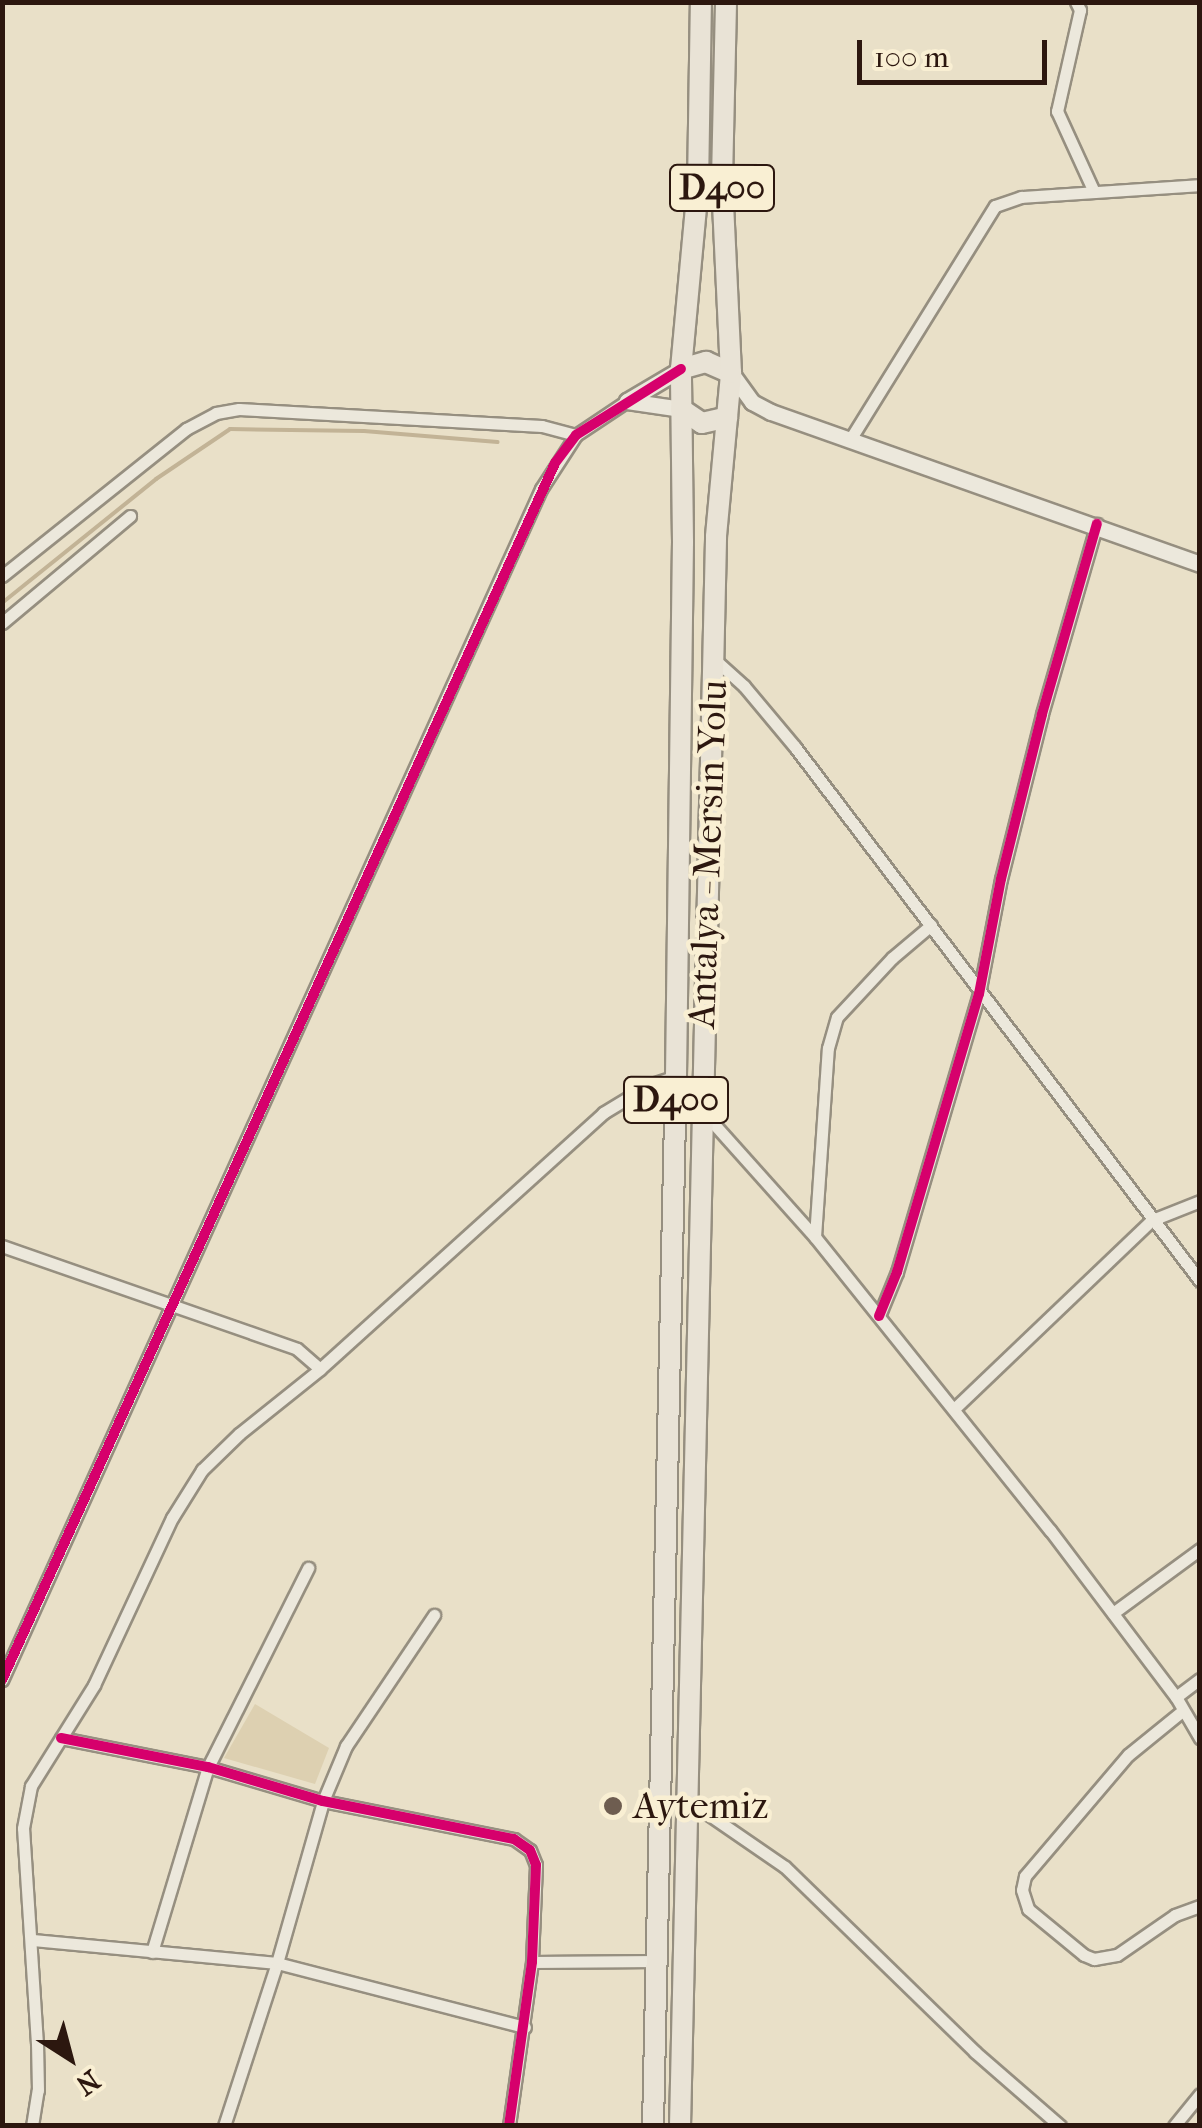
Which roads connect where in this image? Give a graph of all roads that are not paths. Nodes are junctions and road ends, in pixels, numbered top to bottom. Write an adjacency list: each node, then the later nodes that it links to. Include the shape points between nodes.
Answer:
1 (701, 2): 6 (highway, Antalya - Mersin Yolu / D400, via 698,187)
2 (726, 2): 7 (highway, Antalya - Mersin Yolu / D400, via 722,180)
3 (1076, 2): 5 (street, via 1080,10 1057,110)
4 (1200, 186): 5 (street)
5 (1094, 192): 13 (street, via 1021,197 995,206)
6 (681, 368): 7 (highway, via 706,362); 8 (street); 9 (highway, Antalya - Mersin Yolu / D400)
7 (731, 373): 10 (street, via 752,402); 11 (highway, Antalya - Mersin Yolu / D400)
8 (627, 401): 9 (street); 12 (street)
9 (681, 410): 11 (highway, via 702,422); 22 (highway, Antalya - Mersin Yolu / D400)
10 (771, 412): 11 (street); 13 (street)
11 (727, 417): 19 (highway, Antalya - Mersin Yolu / D400)
12 (576, 434): 17 (street, via 542,426 216,413 173,438); 29 (street, via 542,489)
13 (850, 438): 15 (street)
14 (130, 516): 18 (street)
15 (1097, 524): 16 (street); 21 (street, via 1037,732)
16 (1200, 564)
17 (2, 576)
18 (2, 623)
19 (713, 658): 20 (street, via 795,747); 23 (highway, Antalya - Mersin Yolu / D400)
20 (931, 925): 21 (street); 26 (street, via 837,1017 828,1048)
21 (979, 994): 25 (street); 30 (street)
22 (676, 1076): 31 (street, via 603,1113); 49 (highway, Antalya - Mersin Yolu / D400)
23 (702, 1111): 26 (street); 45 (highway, Antalya - Mersin Yolu / D400)
24 (1200, 1201): 25 (street)
25 (1152, 1220): 28 (street); 32 (street)
26 (815, 1237): 30 (street)
27 (2, 1246): 29 (street)
28 (1200, 1280)
29 (172, 1307): 31 (street, via 297,1349); 37 (street)
30 (879, 1316): 32 (street)
31 (320, 1369): 41 (street, via 202,1470 172,1518 94,1685)
32 (954, 1409): 35 (street)
33 (1200, 1549): 35 (street)
34 (308, 1568): 43 (street)
35 (1113, 1613): 39 (street)
36 (434, 1615): 44 (street, via 346,1746)
37 (2, 1680)
38 (1200, 1680): 39 (street)
39 (1176, 1697): 40 (street)
40 (1181, 1712): 42 (street); 46 (street, via 1128,1756 1025,1876 1022,1890 1028,1910 1094,1958 1117,1955)
41 (60, 1738): 43 (street); 47 (street, via 31,1786 23,1828)
42 (1200, 1738)
43 (208, 1767): 44 (street); 48 (street)
44 (323, 1801): 50 (street, via 514,1839 530,1850 536,1865); 51 (street)
45 (687, 1813): 58 (highway, Antalya - Mersin Yolu / D400); 59 (street, via 708,1814 784,1867)
46 (1200, 1906)
47 (33, 1940): 48 (street); 54 (street, via 38,2090)
48 (152, 1952): 51 (street)
49 (657, 1961): 50 (street); 57 (highway, Antalya - Mersin Yolu / D400)
50 (532, 1962): 52 (street)
51 (277, 1963): 52 (street); 55 (street)
52 (525, 2027): 56 (street)
53 (1200, 2094): 60 (street)
54 (32, 2126)
55 (224, 2126)
56 (509, 2126)
57 (653, 2126)
58 (680, 2126)
59 (1060, 2126)
60 (1174, 2126)

